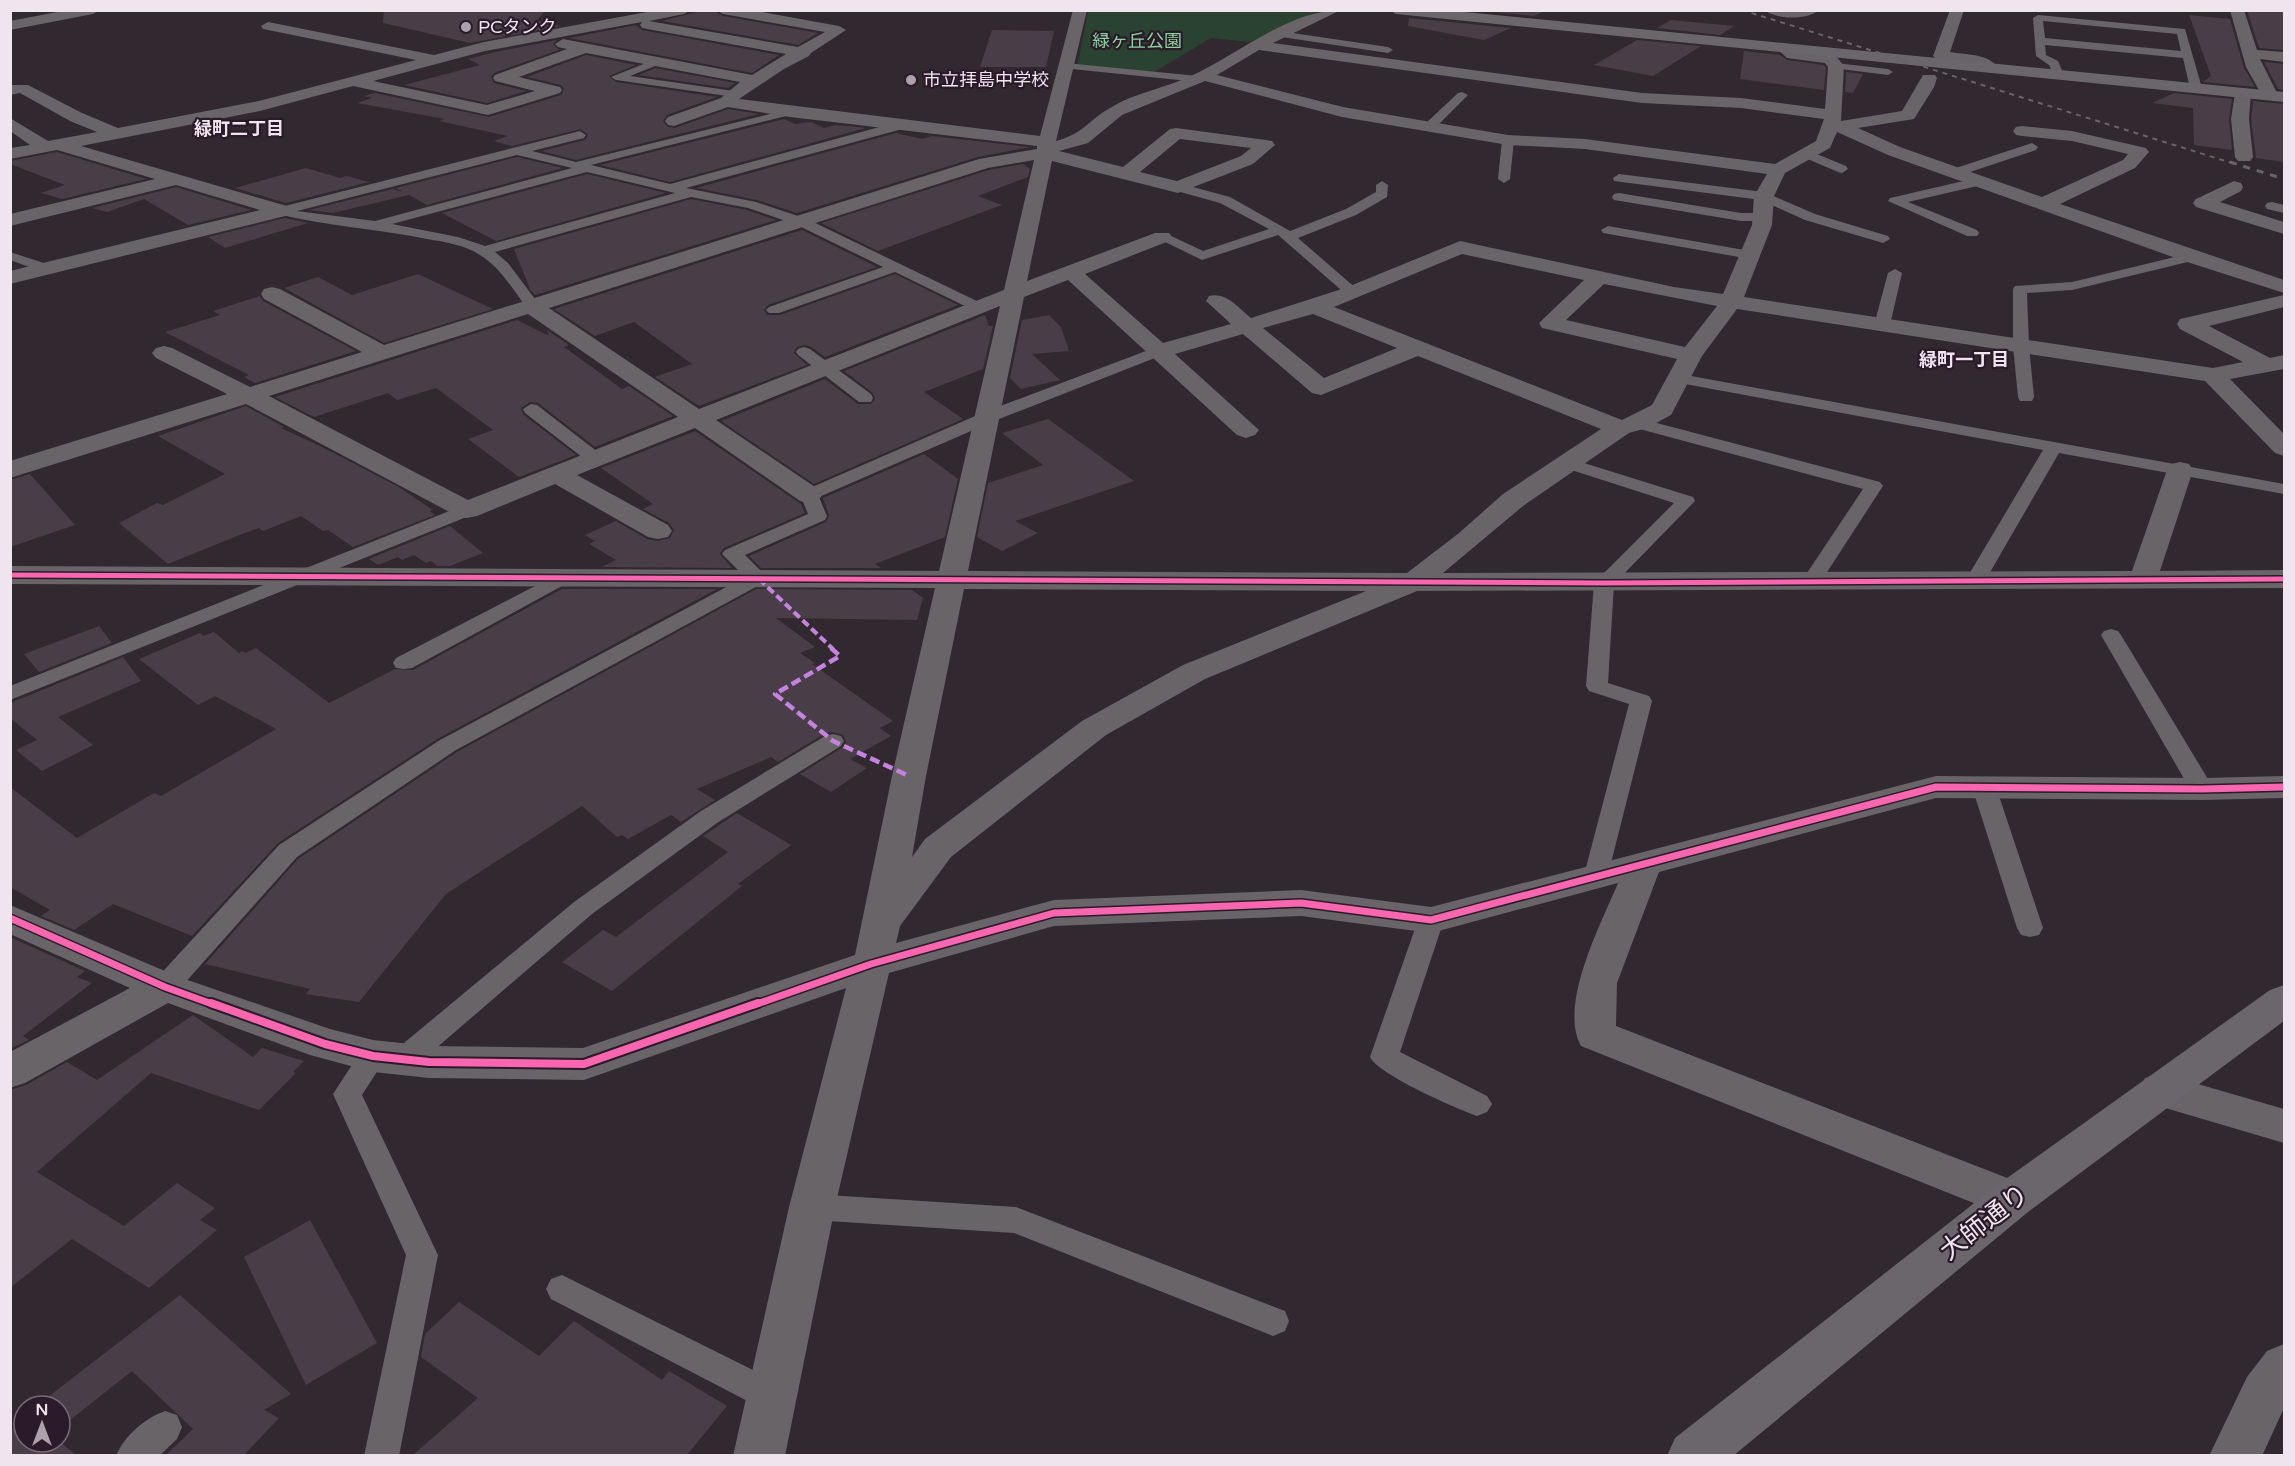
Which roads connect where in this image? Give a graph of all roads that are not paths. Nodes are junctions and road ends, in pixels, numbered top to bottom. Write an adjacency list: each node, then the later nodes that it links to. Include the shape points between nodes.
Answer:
1 (93, 10): 13 (street)
2 (598, 10): 17 (street)
3 (684, 10): 14 (street)
4 (723, 10): 25 (street, via 839,30)
5 (1080, 10): 31 (street)
6 (1334, 10): 18 (street)
7 (1396, 10): 23 (street)
8 (1772, 10): 9 (street)
9 (1812, 10)
10 (1957, 10): 33 (street, via 1941,56 1981,61)
11 (2237, 10): 26 (street)
12 (10, 14): 13 (street)
13 (48, 19): 15 (street)
14 (631, 22): 17 (street); 25 (street)
15 (10, 26)
16 (268, 26): 29 (street)
17 (579, 30): 19 (street)
18 (1279, 34): 21 (street); 24 (lane)
19 (532, 38): 22 (street); 29 (street)
20 (2040, 41): 27 (lane); 27 (lane, via 2037,18 2181,31); 35 (lane, via 2041,56 2054,63)
21 (1256, 45): 36 (street); 48 (street, via 1642,98 1741,103)
22 (585, 48): 30 (street); 39 (street, via 501,78 554,90 488,110)
23 (1784, 48): 32 (street, via 1792,55 1830,59); 33 (street)
24 (1388, 50)
25 (804, 53): 38 (street)
26 (2251, 54): 28 (street); 44 (street, via 2254,67)
27 (2188, 56): 40 (lane)
28 (2284, 57)
29 (435, 60): 39 (street)
30 (656, 62): 38 (street); 45 (lane, via 615,77)
31 (1066, 66): 36 (lane); 58 (street)
32 (1836, 66): 34 (lane); 48 (street)
33 (1991, 68): 35 (street)
34 (1888, 72)
35 (2059, 75): 40 (street)
36 (1201, 78): 51 (street, via 1342,112); 58 (street, via 1116,111 1082,139)
37 (1929, 78): 48 (street, via 1908,115)
38 (754, 80): 45 (street)
39 (354, 82): 53 (street, via 260,106)
40 (2196, 88): 42 (street)
41 (10, 90): 53 (street, via 22,88)
42 (2243, 93): 44 (street); 62 (street, via 2240,119)
43 (1462, 95): 51 (lane)
44 (2277, 96)
45 (731, 98): 46 (street); 47 (street)
46 (790, 112): 50 (street); 63 (lane)
47 (674, 121)
48 (1835, 121): 61 (street, via 1824,144); 66 (street, via 1894,151)
49 (10, 123): 56 (street)
50 (902, 125): 58 (street); 75 (lane)
51 (1429, 127): 55 (street)
52 (2022, 131): 78 (street, via 2072,136 2140,152 2129,164)
53 (115, 133): 56 (street)
54 (579, 135): 59 (lane)
55 (1508, 140): 65 (street, via 1585,144); 70 (lane)
56 (52, 146): 60 (street); 69 (street)
57 (2032, 147): 66 (lane)
58 (1045, 148): 67 (street); 82 (street, via 985,163); 103 (street)
59 (517, 151): 63 (lane); 80 (lane)
60 (10, 154)
61 (1807, 154): 64 (lane); 65 (street)
62 (2244, 157)
63 (584, 166): 75 (lane); 83 (lane)
64 (1842, 169)
65 (1778, 170): 79 (street)
66 (1957, 172): 71 (street)
67 (1125, 174): 73 (street); 73 (street, via 1176,133 1266,146 1247,160)
68 (1619, 178): 79 (lane)
69 (176, 180): 80 (street); 81 (street)
70 (1504, 180)
71 (1981, 181): 78 (street); 87 (lane, via 1895,201)
72 (1382, 185): 86 (lane, via 1382,195 1351,212)
73 (1178, 187): 86 (lane, via 1225,200)
74 (2234, 187): 84 (street, via 2203,203)
75 (669, 188): 76 (lane)
76 (691, 193): 82 (lane, via 751,205); 90 (lane)
77 (1619, 196): 79 (lane, via 1741,217)
78 (2043, 204): 93 (street)
79 (1762, 206): 89 (lane); 91 (street, via 1762,225)
80 (282, 211): 83 (lane); 95 (street)
81 (10, 220)
82 (802, 222): 94 (lane); 109 (street)
83 (373, 225): 90 (lane, via 458,241)
84 (2284, 228)
85 (1608, 230): 91 (lane)
86 (1284, 234): 88 (lane, via 1202,256); 104 (lane)
87 (1972, 234)
88 (1162, 237): 97 (street)
89 (1883, 239)
90 (484, 251): 109 (lane, via 502,266)
91 (1750, 255): 108 (street)
92 (13, 256): 95 (lane)
93 (2191, 257): 101 (street); 115 (lane, via 2072,286 2020,289)
94 (896, 267): 111 (lane); 112 (lane)
95 (48, 269): 99 (street)
96 (2284, 270): 101 (street)
97 (1071, 272): 103 (street); 117 (street)
98 (1895, 273): 114 (lane)
99 (10, 278)
100 (1598, 278): 104 (street, via 1460,247); 108 (street); 121 (street, via 1550,323)
101 (2262, 280): 102 (street)
102 (2284, 288)
103 (1015, 293): 111 (street); 130 (street)
104 (1353, 293): 110 (street)
105 (272, 294): 120 (street)
106 (1217, 301): 113 (street)
107 (2284, 301): 122 (street, via 2188,324)
108 (1731, 302): 114 (street); 121 (street)
109 (533, 306): 120 (street); 131 (street)
110 (1314, 306): 113 (street); 116 (street)
111 (978, 307): 123 (street)
112 (774, 310)
113 (1243, 325): 116 (street, via 1321,388); 117 (street)
114 (1882, 325): 115 (street)
115 (2021, 346): 124 (street); 127 (lane)
116 (1417, 348): 132 (street)
117 (1159, 351): 130 (lane); 133 (street)
118 (804, 352): 123 (lane)
119 (164, 353): 126 (street)
120 (382, 353): 126 (street)
121 (1690, 355): 125 (street)
122 (2275, 363): 124 (street)
123 (825, 368): 128 (lane); 131 (street)
124 (2213, 375): 135 (street)
125 (1680, 380): 132 (street, via 1662,410); 134 (lane)
126 (249, 395): 138 (street); 143 (street)
127 (2026, 397)
128 (865, 398)
129 (531, 409): 136 (lane)
130 (988, 417): 142 (lane); 149 (street)
131 (696, 418): 136 (street); 142 (street)
132 (1629, 426): 137 (street); 154 (lane, via 1874,486)
133 (1246, 430)
134 (2054, 447): 139 (lane); 153 (lane)
135 (2284, 448)
136 (597, 460): 140 (street)
137 (1568, 463): 152 (street, via 1513,500); 155 (lane, via 1686,501)
138 (10, 470)
139 (2180, 470): 141 (lane); 151 (street)
140 (557, 475): 143 (street); 144 (street)
141 (2284, 489)
142 (809, 495): 148 (lane, via 818,516 732,554)
143 (467, 510): 146 (lane)
144 (658, 531)
145 (10, 575): 146 (street)
146 (308, 575): 147 (street); 158 (lane)
147 (566, 576): 148 (street); 157 (lane)
148 (758, 578): 149 (street); 169 (lane, via 448,745 288,851)
149 (952, 578): 152 (street); 168 (street)
150 (2284, 579): 151 (street)
151 (2143, 580): 153 (street)
152 (1415, 581): 155 (street); 168 (street, via 1194,672 1094,728 938,848)
153 (1975, 581): 154 (street)
154 (1811, 582): 155 (street)
155 (1604, 583): 164 (lane, via 1597,686 1641,701)
156 (2111, 635): 162 (lane)
157 (404, 663)
158 (10, 694)
159 (833, 741): 171 (lane, via 709,817)
160 (1984, 787): 162 (street); 163 (street, via 1936,787); 167 (lane)
161 (2284, 787): 162 (street)
162 (2202, 789)
163 (1644, 864): 164 (street); 176 (street, via 1597,983 1595,1035)
164 (1596, 875): 166 (street)
165 (10, 918): 169 (street)
166 (1431, 920): 168 (street, via 1301,903 1054,913); 174 (lane, via 1384,1057)
167 (2030, 928)
168 (876, 944): 171 (street, via 584,1064); 177 (street)
169 (165, 987): 171 (street, via 325,1044); 172 (street)
170 (2284, 1000): 173 (street, 大師通り)
171 (388, 1058): 184 (lane, via 346,1094 422,1255)
172 (10, 1072)
173 (2160, 1090): 175 (street); 176 (street, 大師通り)
174 (1477, 1104)
175 (2284, 1126)
176 (2012, 1199): 186 (street, 大師通り)
177 (812, 1208): 179 (lane, via 1016,1220); 181 (street)
178 (562, 1289): 181 (lane)
179 (1273, 1321)
180 (2278, 1389): 187 (street)
181 (771, 1396): 185 (street)
182 (165, 1426): 183 (lane)
183 (133, 1455)
184 (381, 1455)
185 (759, 1455)
186 (1693, 1455)
187 (2235, 1455)

